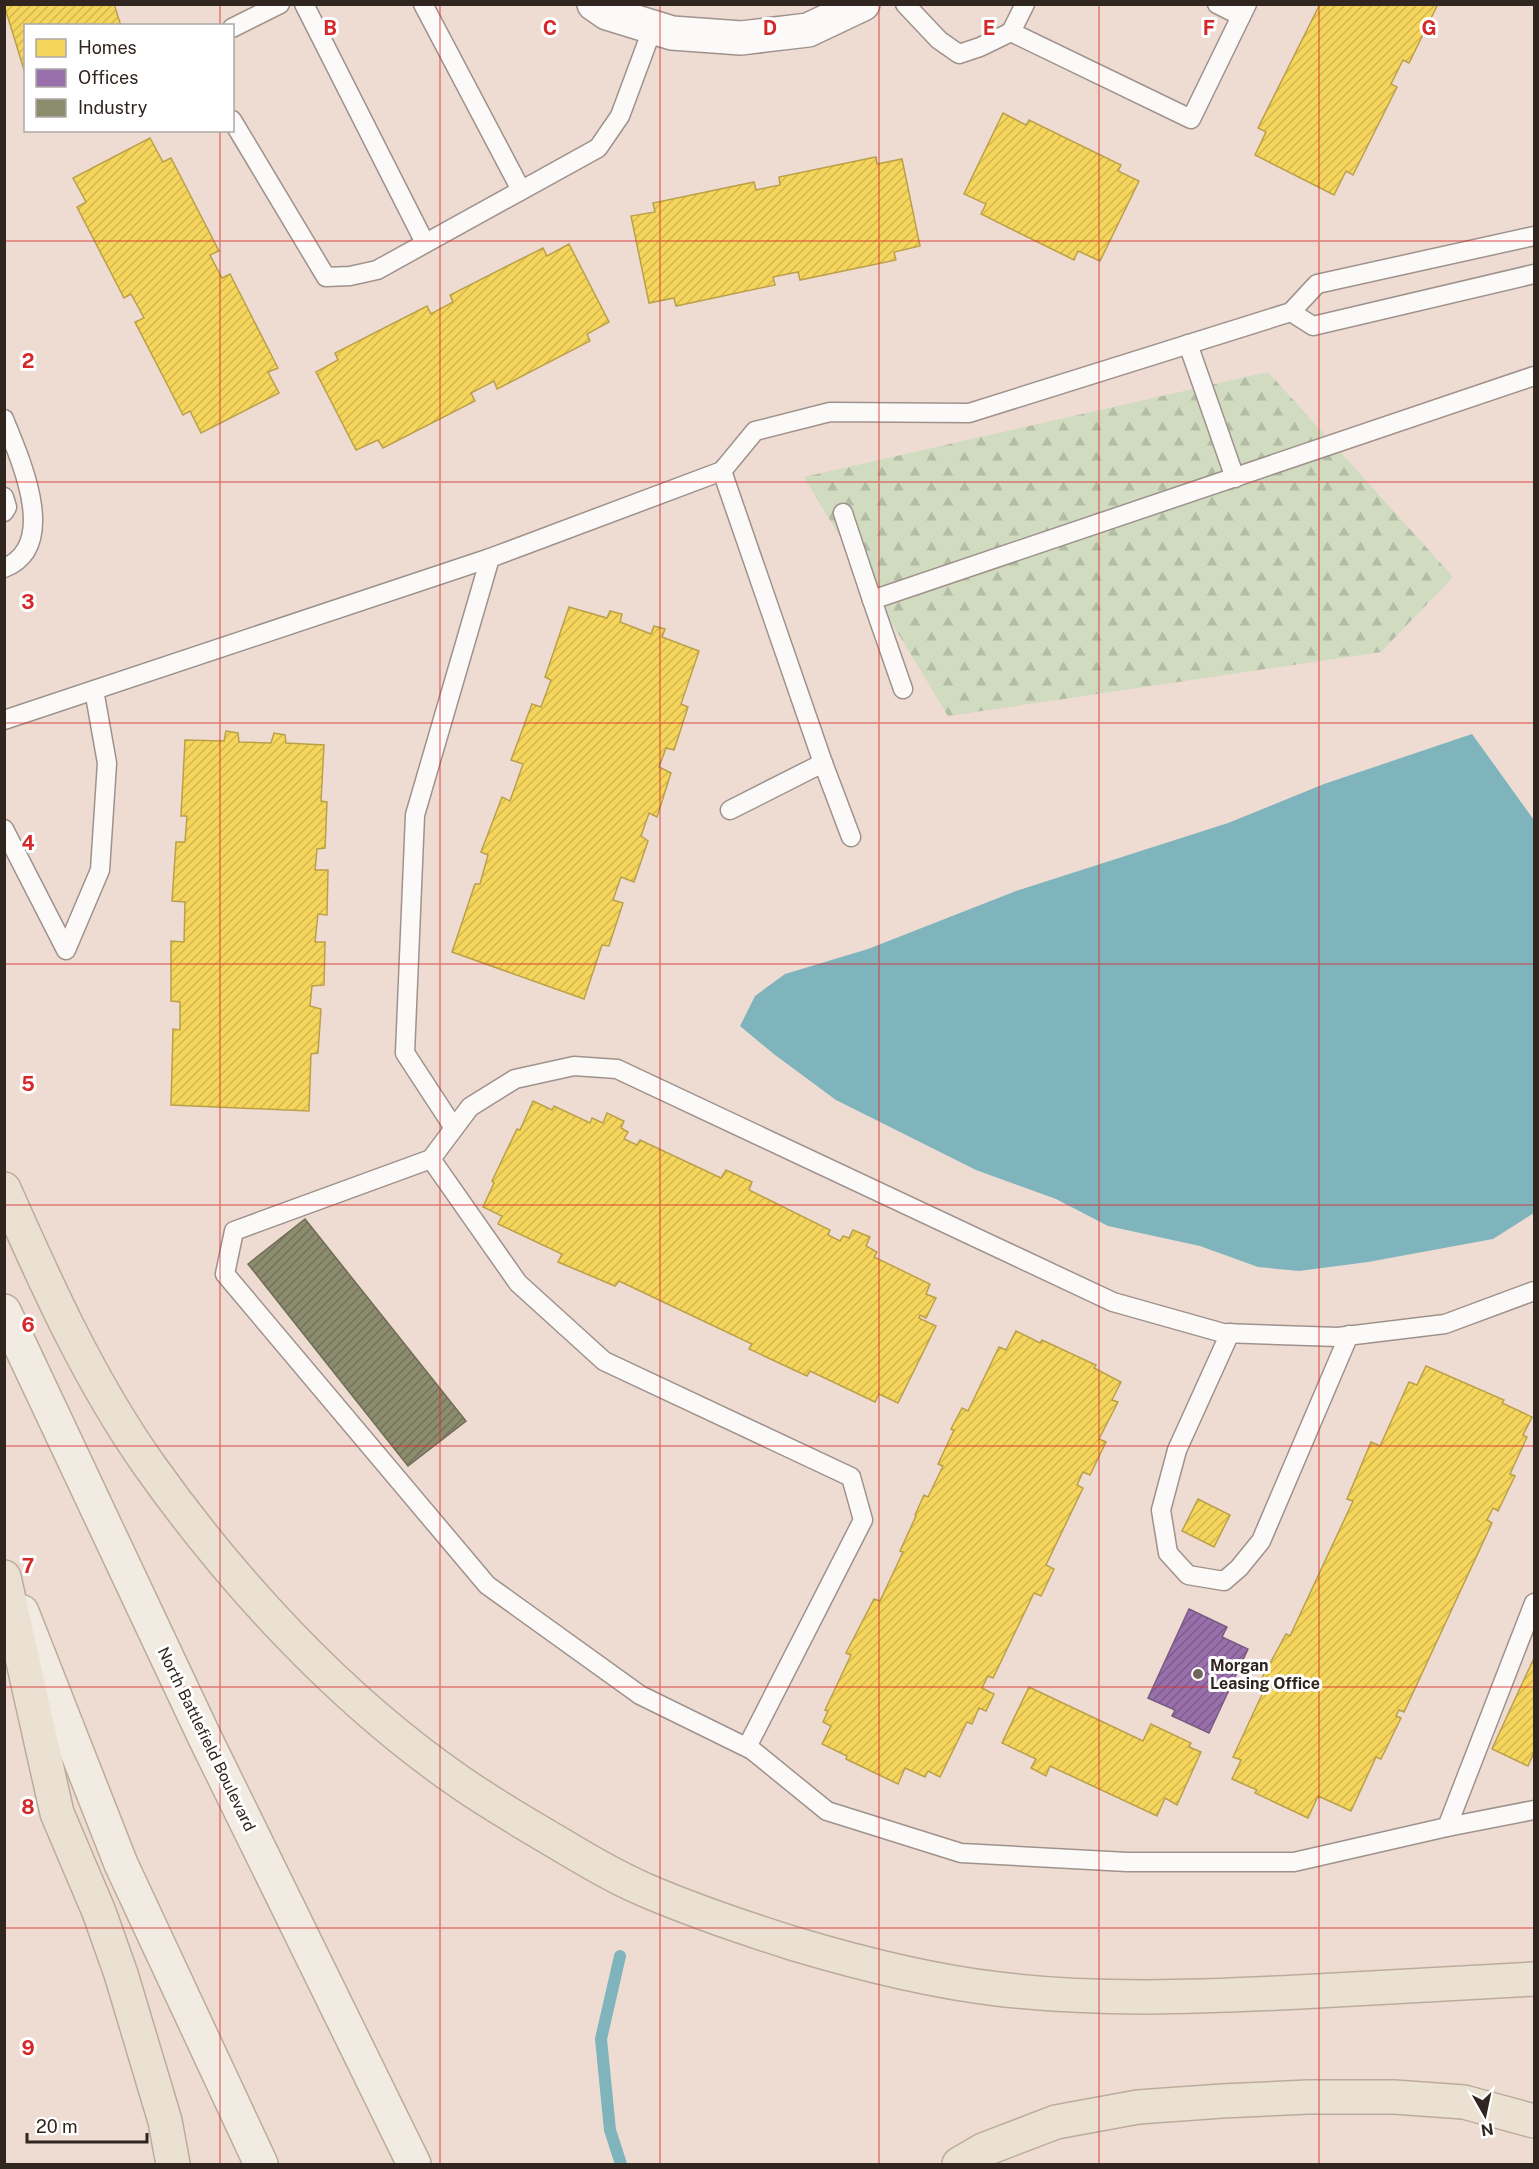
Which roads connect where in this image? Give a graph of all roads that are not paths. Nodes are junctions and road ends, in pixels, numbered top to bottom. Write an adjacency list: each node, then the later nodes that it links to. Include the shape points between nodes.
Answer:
1 (280, 4): 10 (lane)
2 (304, 4): 16 (lane)
3 (423, 4): 14 (lane)
4 (594, 4): 11 (street, via 607,13)
5 (863, 4): 11 (street, via 808,30 741,38 672,33)
6 (905, 4): 12 (lane, via 939,40 959,54)
7 (1025, 4): 12 (lane)
8 (1217, 4): 9 (lane)
9 (1244, 10): 12 (lane, via 1191,119)
10 (234, 27)
11 (653, 27): 14 (lane, via 620,116 598,148)
12 (1011, 32)
13 (234, 123): 16 (lane, via 326,277 376,270)
14 (520, 190): 16 (lane)
15 (1534, 236): 18 (lane, via 1317,284)
16 (425, 243)
17 (1534, 274): 18 (lane, via 1313,326)
18 (1291, 312): 19 (lane)
19 (1188, 344): 22 (lane, via 969,413 830,412 755,431); 23 (lane)
20 (1534, 376): 23 (lane)
21 (4, 419): 28 (lane, via 28,482 35,526 25,553)
22 (722, 471): 27 (lane); 33 (lane)
23 (1235, 478): 29 (lane)
24 (4, 497): 25 (lane)
25 (4, 512)
26 (843, 513): 29 (lane)
27 (490, 558): 31 (lane); 37 (lane, via 415,814 405,1053)
28 (4, 568)
29 (872, 600): 30 (lane)
30 (903, 689)
31 (94, 690): 32 (lane); 35 (lane, via 107,763 100,870 66,950)
32 (4, 720)
33 (823, 763): 34 (lane); 36 (lane)
34 (730, 810)
35 (4, 829)
36 (851, 837)
37 (454, 1128): 38 (lane); 42 (lane, via 470,1107 516,1079 574,1066 617,1069 1113,1302)
38 (431, 1159): 47 (lane, via 518,1283 604,1361 851,1477 863,1520); 47 (lane, via 234,1231 225,1274 488,1585 640,1695)
39 (4, 1190): 50 (highway, via 55,1301 147,1462 196,1527 286,1631 343,1687 456,1780 640,1888 695,1911 854,1962 998,1989 1072,1996 1152,1997)
40 (1534, 1291): 43 (lane, via 1445,1324)
41 (4, 1311): 54 (main road, North Battlefield Boulevard)
42 (1230, 1333): 43 (lane); 43 (lane, via 1177,1450 1161,1510 1168,1553 1188,1575 1224,1581 1261,1541)
43 (1349, 1335)
44 (4, 1569): 53 (main road, via 121,1864)
45 (4, 1577): 52 (highway, via 57,1813 121,1974 165,2121)
46 (1534, 1603): 49 (lane)
47 (747, 1747): 49 (lane, via 827,1811 961,1853 1127,1862 1294,1862)
48 (1534, 1810): 49 (lane)
49 (1448, 1827)
50 (1534, 1979)
51 (1534, 2121): 55 (highway, via 1464,2102 1394,2097 1222,2101 1138,2108 1056,2122 983,2150)
52 (173, 2164)
53 (261, 2164)
54 (414, 2164)
55 (959, 2164)

